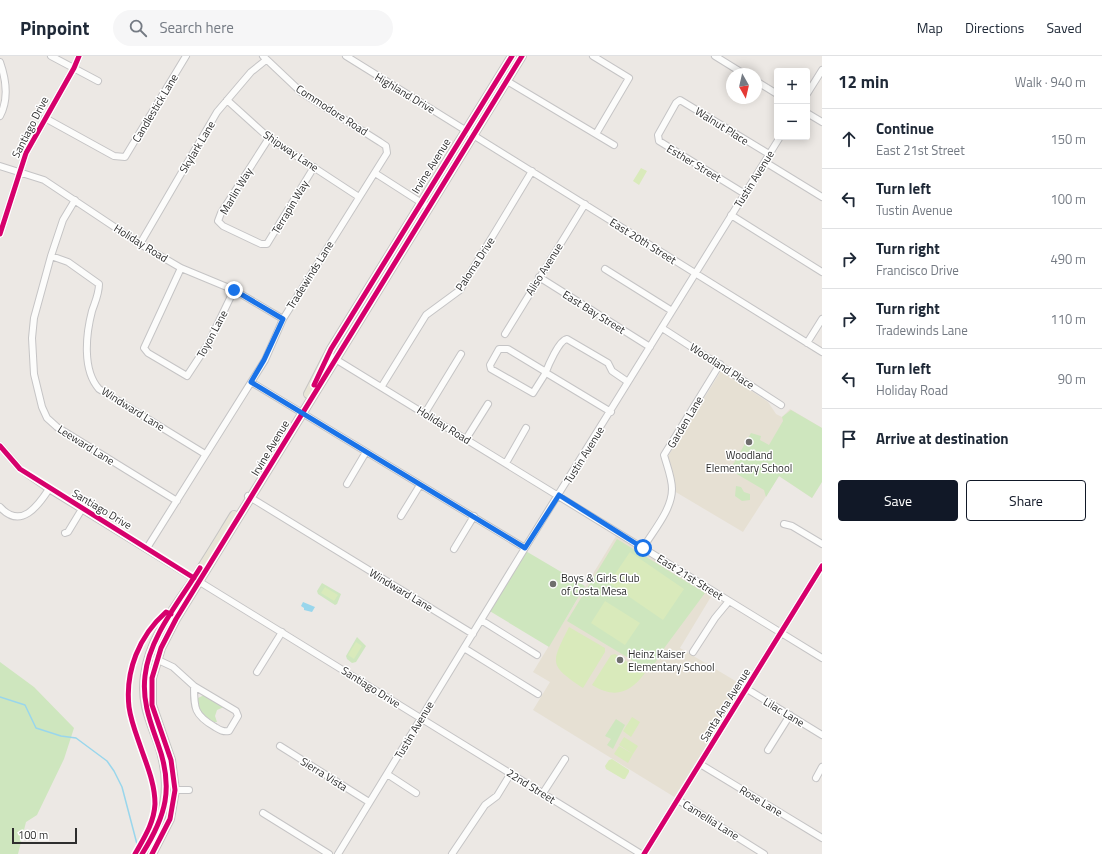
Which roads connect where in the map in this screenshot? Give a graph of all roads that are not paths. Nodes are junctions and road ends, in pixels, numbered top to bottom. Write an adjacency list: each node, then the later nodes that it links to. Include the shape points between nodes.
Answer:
1 (51, 56): 11 (street)
2 (79, 56): 11 (street, Santiago Drive)
3 (186, 56): 23 (street, Candlestick Lane, via 128,153 122,158)
4 (346, 56): 25 (street, Highland Drive)
5 (512, 56): 25 (main road, Irvine Avenue)
6 (522, 56): 15 (main road, Irvine Avenue)
7 (593, 56): 26 (street, via 629,78)
8 (715, 56): 12 (street)
9 (264, 58): 19 (street, Skylark Lane); 30 (street, Commodore Road, via 301,92)
10 (0, 62): 22 (street, via 6,82 3,111)
11 (74, 68): 14 (street); 23 (street, Santiago Drive)
12 (734, 68)
13 (822, 70): 17 (street)
14 (98, 81)
15 (506, 81): 26 (street); 27 (main road, Irvine Avenue)
16 (762, 85): 18 (street)
17 (810, 89)
18 (774, 92)
19 (227, 100): 28 (street, Shipway Lane); 48 (street, Skylark Lane, via 217,112)
20 (676, 103): 32 (street, Walnut Place, via 680,100); 39 (street, Esther Street, via 658,135 659,141)
21 (810, 115): 24 (street)
22 (0, 116)
23 (45, 118): 36 (street, Santiago Drive)
24 (822, 122)
25 (465, 130): 27 (street, East 20th Street); 43 (main road, Irvine Avenue)
26 (596, 134): 31 (street)
27 (474, 135): 37 (street, East 20th Street); 45 (main road, Irvine Avenue)
28 (269, 138): 35 (street, Shipway Lane); 49 (street, Marlin Way, via 218,221 223,226)
29 (778, 140): 32 (street, Tustin Avenue)
30 (386, 146): 38 (street, Tradewinds Lane, via 386,153)
31 (614, 146)
32 (769, 154): 33 (street, Tustin Avenue)
33 (765, 162): 39 (street, Tustin Avenue); 41 (street)
34 (0, 166): 36 (street, Holiday Road)
35 (314, 167): 40 (street, Shipway Lane); 49 (street, Terrapin Way, via 270,242)
36 (19, 171): 42 (street, Holiday Road, via 44,180); 47 (street, Santiago Drive)
37 (532, 171): 44 (street, East 20th Street); 72 (street, Paloma Drive, via 460,290 426,315)
38 (375, 173): 40 (street, Tradewinds Lane); 43 (street)
39 (745, 194): 46 (street, Tustin Avenue)
40 (359, 197): 58 (street, Tradewinds Lane)
41 (822, 197)
42 (75, 200): 48 (street, Holiday Road); 50 (street, Leeward Lane, via 63,220)
43 (421, 202): 45 (street); 66 (main road, Irvine Avenue)
44 (585, 204): 54 (street, East 20th Street); 55 (street, Aliso Avenue)
45 (428, 207): 67 (main road, Irvine Avenue)
46 (731, 215): 53 (street); 54 (street, Tustin Avenue)
47 (0, 234)
48 (140, 244): 51 (street, Holiday Road)
49 (265, 245)
50 (52, 256): 82 (street, Windward Lane, via 68,262 100,284 88,333 88,357 93,381 99,389); 89 (street, Leeward Lane, via 34,318 32,338 34,374 47,418 57,427)
51 (181, 268): 56 (street, Holiday Road); 56 (street, Toyon Lane, via 144,348 148,354 187,376 208,344)
52 (605, 269): 57 (street)
53 (822, 272)
54 (695, 274): 57 (street, Tustin Avenue); 62 (street, East 20th Street)
55 (539, 277): 61 (street, Aliso Avenue); 63 (street, East Bay Street)
56 (234, 290): 58 (street, Holiday Road)
57 (672, 311): 60 (street, Tustin Avenue)
58 (283, 319): 70 (street, Tradewinds Lane)
59 (822, 319): 62 (street)
60 (662, 328): 63 (street, Tustin Avenue); 68 (street, Woodland Place)
61 (505, 334)
62 (807, 343): 64 (street, East 20th Street)
63 (650, 347): 71 (street, Tustin Avenue)
64 (822, 352)
65 (461, 354): 77 (street)
66 (328, 355): 67 (street, Holiday Road); 75 (main road, Irvine Avenue)
67 (336, 359): 72 (street, Holiday Road); 75 (main road, Irvine Avenue)
68 (720, 364): 74 (street, Woodland Place); 99 (street, Garden Lane, via 664,455 672,488 670,501)
69 (547, 373): 69 (street, via 503,348 499,349 490,365 490,368 532,393); 71 (street, via 548,366 562,341 567,339 608,363 612,372); 76 (street)
70 (251, 382): 75 (street); 82 (street, Tradewinds Lane)
71 (628, 382): 76 (street, Tustin Avenue)
72 (382, 386): 77 (street, Holiday Road)
73 (488, 404): 79 (street)
74 (781, 405)
75 (300, 412): 81 (street); 88 (main road, Irvine Avenue)
76 (611, 412): 87 (street, Tustin Avenue)
77 (425, 413): 79 (street, Holiday Road)
78 (526, 428): 83 (street)
79 (466, 438): 83 (street, Holiday Road)
80 (0, 446): 86 (street, Santiago Drive, via 20,469)
81 (366, 452): 84 (street); 85 (street)
82 (205, 454): 89 (street, Tradewinds Lane)
83 (506, 463): 87 (street, Holiday Road)
84 (346, 484)
85 (420, 485): 92 (street); 93 (street)
86 (49, 489): 90 (street, via 32,512 10,514); 91 (street, Santiago Drive)
87 (559, 495): 98 (street, Tustin Avenue); 99 (street, East 21st Street)
88 (249, 497): 103 (main road, Irvine Avenue); 110 (street, Windward Lane)
89 (177, 501): 97 (street, Tradewinds Lane)
90 (0, 506)
91 (82, 509): 95 (street); 97 (street, Santiago Drive)
92 (401, 516)
93 (474, 516): 98 (street); 100 (street)
94 (784, 524): 96 (street)
95 (65, 533)
96 (822, 544)
97 (147, 548): 103 (street, Santiago Drive)
98 (525, 548): 106 (street, Tustin Avenue)
99 (643, 548): 105 (street, East 21st Street)
100 (454, 549)
101 (822, 566): 102 (street, Santa Ana Avenue)
102 (815, 577): 104 (street); 109 (street, Santa Ana Avenue)
103 (197, 580): 107 (main road, Irvine Avenue); 108 (street, Santiago Drive); 115 (main road, Irvine Avenue)
104 (822, 581)
105 (729, 601): 109 (street, East 21st Street); 112 (street)
106 (481, 620): 110 (street, Tustin Avenue); 113 (street)
107 (165, 624): 115 (main road, via 155,650); 139 (main road, Irvine Avenue, via 149,656 144,690 148,717 163,758 167,788 159,826)
108 (282, 632): 116 (street); 121 (street, Santiago Drive)
109 (781, 633): 114 (street, East 21st Street); 118 (street, Santa Ana Avenue)
110 (473, 634): 111 (street, Tustin Avenue)
111 (464, 648): 119 (street); 121 (street, Tustin Avenue)
112 (693, 652)
113 (537, 655)
114 (822, 658)
115 (156, 659): 117 (street, via 173,667); 131 (main road, Irvine Avenue, via 152,678 152,705 171,760)
116 (257, 672)
117 (194, 686): 117 (street, via 195,709 198,715 224,732 229,731 238,716 236,711)
118 (746, 689): 120 (street, Lilac Lane); 126 (street, Santa Ana Avenue)
119 (538, 694)
120 (790, 715): 122 (street, Lilac Lane); 124 (street)
121 (421, 718): 128 (street, 22nd Street); 129 (street, Tustin Avenue)
122 (822, 735)
123 (280, 746): 136 (street, Sierra Vista)
124 (768, 750)
125 (565, 759): 134 (street)
126 (700, 764): 135 (street, Santa Ana Avenue); 138 (street, Rose Lane)
127 (822, 767): 130 (street)
128 (511, 773): 134 (street, 22nd Street); 143 (street, via 498,796 485,805)
129 (387, 774): 133 (street); 136 (street, Tustin Avenue)
130 (816, 778)
131 (174, 790): 132 (street); 140 (main road, Irvine Avenue, via 170,819)
132 (189, 790)
133 (416, 793)
134 (543, 793): 144 (street, 22nd Street)
135 (678, 800): 144 (street, Santa Ana Avenue); 145 (street, Camellia Lane)
136 (369, 802): 142 (street, Tustin Avenue)
137 (263, 813): 141 (street)
138 (822, 838)
139 (142, 854)
140 (152, 854)
141 (329, 854)
142 (338, 854)
143 (452, 854)
144 (643, 854)
145 (764, 854)

